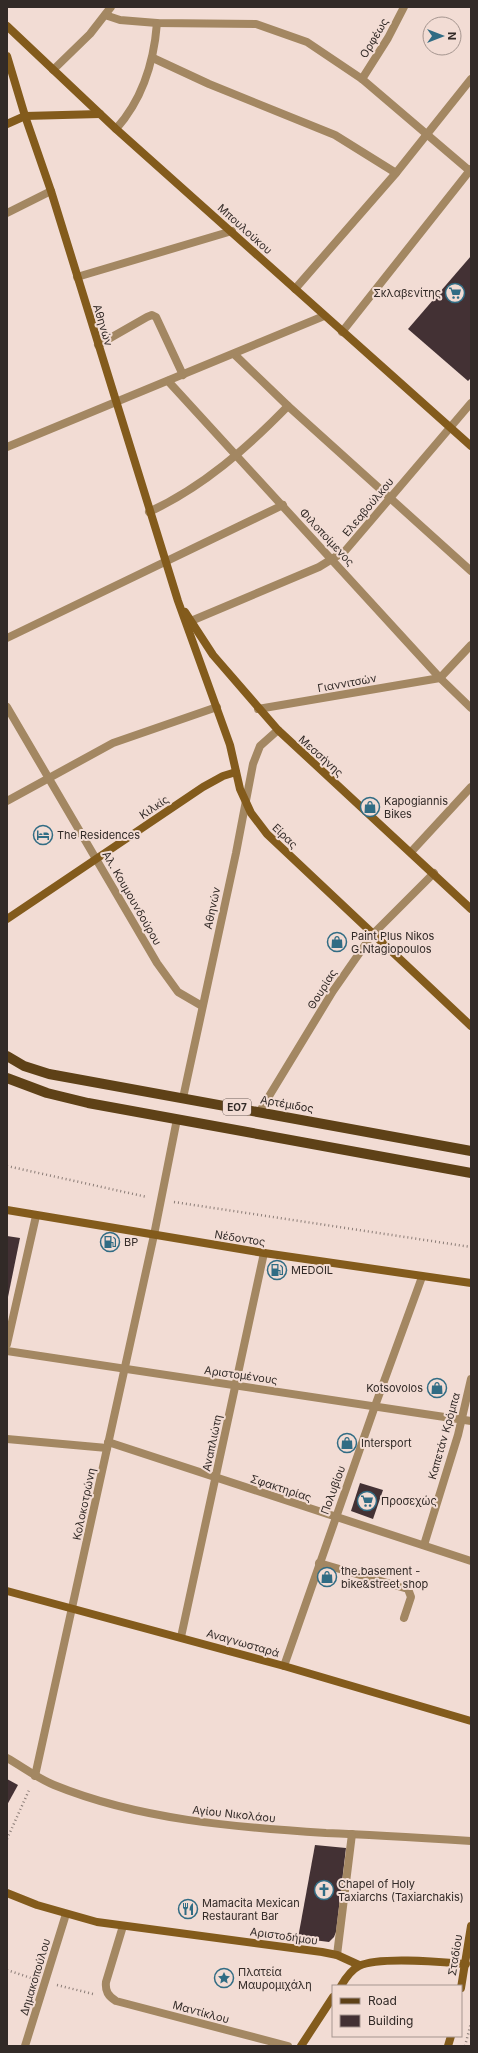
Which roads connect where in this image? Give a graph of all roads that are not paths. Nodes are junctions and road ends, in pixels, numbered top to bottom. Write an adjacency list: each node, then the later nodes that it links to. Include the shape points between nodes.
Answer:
1 (111, 7): 3 (street)
2 (404, 7): 9 (street, Ορφέως)
3 (105, 15): 4 (street, via 120,20); 8 (street, via 90,34)
4 (157, 23): 7 (street); 9 (street, via 256,24 307,42)
5 (7, 26): 8 (street, Μπουλούκου)
6 (7, 56): 12 (street, Αθηνών)
7 (153, 58): 14 (street, via 139,93); 17 (street, via 335,135)
8 (53, 70): 11 (street, Μπουλούκου)
9 (362, 79): 15 (street)
10 (471, 79): 15 (street)
11 (100, 114): 12 (street); 14 (street, Μπουλούκου)
12 (25, 116): 13 (street); 18 (street, Αθηνών)
13 (7, 124)
14 (116, 129): 20 (street, Μπουλούκου)
15 (427, 134): 16 (street); 17 (street)
16 (470, 170): 24 (street)
17 (396, 173): 22 (street)
18 (51, 191): 19 (street); 21 (street, Αθηνών)
19 (7, 213)
20 (232, 231): 21 (street); 22 (street, Μπουλούκου)
21 (77, 277): 25 (street, Αθηνών)
22 (295, 289): 23 (street, Μπουλούκου)
23 (324, 316): 24 (street, Μπουλούκου); 26 (street)
24 (342, 332): 32 (street, Μπουλούκου)
25 (98, 345): 27 (street, via 147,317 156,317); 29 (street, Αθηνών)
26 (234, 354): 27 (street); 31 (street)
27 (183, 375): 28 (street)
28 (168, 381): 29 (street); 35 (street, Φιλοποίμενος)
29 (116, 403): 34 (street); 38 (street, Αθηνών)
30 (471, 403): 32 (street, Ελεαβούλκου)
31 (288, 406): 35 (street); 36 (street)
32 (450, 428): 33 (street, Μπουλούκου); 36 (street, Ελεαβούλκου)
33 (471, 446)
34 (7, 447)
35 (237, 456): 37 (street, Φιλοποίμενος); 38 (street, via 176,499)
36 (389, 498): 39 (street, Ελεαβούλκου, via 345,551); 41 (street)
37 (283, 505): 39 (street, Φιλοποίμενος); 40 (street)
38 (149, 512): 40 (street, Αθηνών)
39 (333, 560): 43 (street, Ελεαβούλκου); 46 (street, Φιλοποίμενος)
40 (165, 561): 42 (street, Αθηνών); 44 (street)
41 (471, 571)
42 (178, 601): 43 (street, Μεσσήνης); 48 (street, Είρας)
43 (191, 621): 50 (street, Μεσσήνης, via 214,655)
44 (7, 638)
45 (471, 645): 46 (street)
46 (440, 678): 49 (street, Φιλοποίμενος); 50 (street, Γιαννιτσών)
47 (7, 707): 53 (street, Αλ. Κουμουνδούρου)
48 (217, 707): 52 (street, Είρας); 53 (street, via 113,743)
49 (471, 708)
50 (258, 709): 51 (street, Μεσσήνης)
51 (278, 730): 56 (street, Αθηνών, via 266,738 258,750); 57 (street, Μεσσήνης)
52 (236, 772): 56 (street, Είρας); 58 (street, Κιλκίς, via 203,787)
53 (48, 777): 55 (street); 58 (street, Αλ. Κουμουνδούρου)
54 (471, 787): 57 (street)
55 (7, 801)
56 (245, 802): 62 (street, Είρας, via 267,834); 63 (street, Αθηνών)
57 (411, 852): 59 (street, Μεσσήνης)
58 (96, 859): 61 (street, Κιλκίς); 63 (street, Αλ. Κουμουνδούρου, via 157,964 178,992)
59 (434, 873): 60 (street, Μεσσήνης); 62 (street, Θουρίας)
60 (471, 909)
61 (7, 919)
62 (372, 935): 64 (street, Είρας); 68 (street, Θουρίας, via 333,991)
63 (202, 1006): 67 (street, Αθηνών)
64 (471, 1026)
65 (7, 1056): 67 (main road, Αρτέμιδος / ΕΟ7, via 24,1066 49,1074)
66 (7, 1078): 69 (main road, ΕΟ7, via 47,1093)
67 (183, 1098): 68 (main road, Αρτέμιδος / ΕΟ7)
68 (260, 1111): 70 (main road, Αρτέμιδος / ΕΟ7)
69 (177, 1119): 71 (main road, ΕΟ7); 74 (street, Κολοκοτρώνη)
70 (471, 1151)
71 (471, 1173)
72 (7, 1210): 73 (street, Νέδοντος)
73 (36, 1216): 74 (street, Νέδοντος); 78 (street)
74 (154, 1235): 75 (street, Νέδοντος); 80 (street, Κολοκοτρώνη)
75 (264, 1253): 76 (street, Νέδοντος); 82 (street, Αναπλιώτη)
76 (422, 1277): 77 (street, Νέδοντος); 83 (street, Πολυβίου)
77 (471, 1283)
78 (7, 1344)
79 (7, 1351): 80 (street, Αριστομένους)
80 (125, 1369): 82 (street, Αριστομένους); 87 (street, Κολοκοτρώνη)
81 (471, 1379): 84 (street, Καπετάν Κρόμπα)
82 (236, 1385): 83 (street, Αριστομένους); 88 (street, Αναπλιώτη)
83 (375, 1406): 84 (street, Αριστομένους); 89 (street, Πολυβίου)
84 (462, 1420): 85 (street, Αριστομένους); 90 (street, Καπετάν Κρόμπα)
85 (471, 1421)
86 (7, 1439): 87 (street, Σφακτηρίας)
87 (108, 1445): 88 (street, Σφακτηρίας); 94 (street, Κολοκοτρώνη)
88 (216, 1478): 89 (street, Σφακτηρίας); 96 (street, Αναπλιώτη)
89 (335, 1517): 90 (street, Σφακτηρίας); 92 (street, Πολυβίου)
90 (424, 1545): 91 (street, Σφακτηρίας)
91 (471, 1561)
92 (319, 1563): 95 (street, via 408,1588 411,1597); 97 (street, Πολυβίου)
93 (7, 1591): 94 (street, Αναγνωσταρά)
94 (72, 1609): 96 (street, Αναγνωσταρά); 100 (street, Κολοκοτρώνη)
95 (404, 1618)
96 (181, 1637): 97 (street, Αναγνωσταρά)
97 (284, 1666): 98 (street, Αναγνωσταρά)
98 (471, 1721)
99 (7, 1758): 100 (street, Αγίου Νικολάου)
100 (35, 1776): 101 (street, Αγίου Νικολάου, via 110,1805 150,1814 246,1828)
101 (352, 1834): 102 (street, Αγίου Νικολάου); 107 (street)
102 (471, 1841)
103 (7, 1893): 104 (street, Αριστοδήμου)
104 (66, 1914): 105 (street, Αριστοδήμου); 113 (street, Δημακοπούλου)
105 (123, 1926): 107 (street, Αριστοδήμου, via 197,1934); 114 (street, Μαντίκλου, via 106,1982 105,1990 109,1997 116,2001)
106 (471, 1926): 109 (street, Σταδίου)
107 (337, 1955): 108 (street, Αριστοδήμου)
108 (359, 1965): 109 (street, via 382,1961 431,1961); 110 (street)
109 (468, 1965): 111 (street, Σταδίου)
110 (341, 1985)
111 (462, 1985)
112 (332, 1999): 115 (street)
113 (25, 2046)
114 (288, 2046)
115 (301, 2046)

